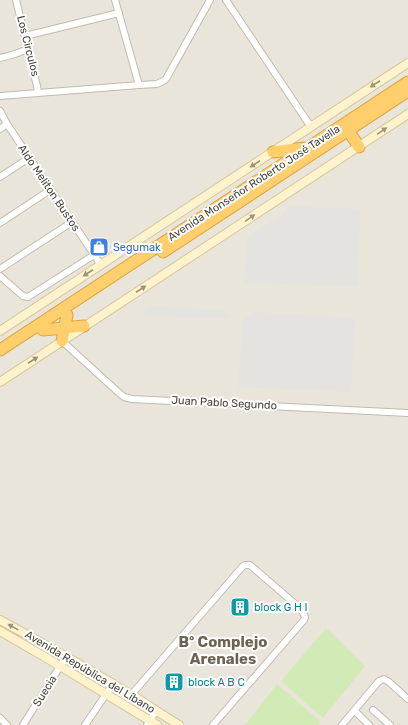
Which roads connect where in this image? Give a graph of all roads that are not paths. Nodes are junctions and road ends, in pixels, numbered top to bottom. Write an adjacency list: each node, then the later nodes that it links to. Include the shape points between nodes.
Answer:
1 (16, 0): 6 (street, Los Circulos)
2 (115, 0): 5 (street)
3 (210, 0): 11 (street, via 166,79 157,84)
4 (226, 0): 18 (street)
5 (119, 13): 6 (street); 11 (street)
6 (25, 36): 7 (street, Los Circulos)
7 (28, 49): 8 (street); 13 (street, Los Circulos)
8 (0, 58)
9 (408, 63): 18 (main road, one-way to 18)
10 (408, 82): 22 (highway, Avenida Monseñor Roberto José Tavella)
11 (139, 85): 13 (street)
12 (408, 91): 20 (highway, Avenida Monseñor Roberto José Tavella)
13 (38, 93): 14 (street)
14 (0, 96)
15 (0, 111): 17 (street, Aldo Meliton Bustos)
16 (408, 114): 21 (main road, one-way to 16)
17 (7, 124): 19 (street); 24 (street, Aldo Meliton Bustos)
18 (311, 127): 23 (main road)
19 (0, 128)
20 (348, 130): 21 (highway); 33 (highway, Avenida Monseñor Roberto José Tavella)
21 (359, 147): 34 (main road, one-way to 21)
22 (307, 148): 23 (highway); 39 (highway, Avenida Monseñor Roberto José Tavella)
23 (273, 152): 30 (main road, one-way to 30)
24 (29, 158): 25 (street); 26 (street, Aldo Meliton Bustos)
25 (0, 177)
26 (50, 190): 27 (street, Aldo Meliton Bustos); 28 (street)
27 (72, 222): 29 (street, Aldo Meliton Bustos); 31 (street)
28 (0, 223)
29 (94, 255): 30 (street, Aldo Meliton Bustos); 32 (street, via 28,297 23,296)
30 (101, 265): 37 (main road, one-way to 37)
31 (0, 269)
32 (0, 276)
33 (67, 315): 35 (highway); 36 (highway, Avenida Monseñor Roberto José Tavella)
34 (84, 326): 35 (highway); 38 (main road)
35 (65, 328): 36 (highway); 38 (highway)
36 (43, 330): 40 (highway, Avenida Monseñor Roberto José Tavella)
37 (0, 331)
38 (62, 341): 41 (main road, one-way to 38); 42 (street, Juan Pablo Segundo, via 124,397)
39 (0, 350)
40 (0, 359)
41 (0, 382)
42 (408, 412)
43 (0, 620): 45 (main road, Avenida República del Líbano, one-way to 43)
44 (0, 631): 46 (main road, Avenida República del Líbano)
45 (66, 657): 46 (street, Suecia); 47 (main road, Avenida República del Líbano)
46 (60, 666): 48 (main road, Avenida República del Líbano); 57 (street, Suecia)
47 (112, 684): 48 (street); 49 (main road, Avenida República del Líbano)
48 (106, 694): 55 (main road, Avenida República del Líbano); 58 (street)
49 (131, 695): 52 (main road, Avenida República del Líbano); 60 (street, via 243,566 250,565 301,609 305,617)
50 (408, 699): 53 (street, via 384,679 379,681)
51 (373, 710): 63 (street)
52 (156, 711): 55 (street); 59 (main road, Avenida República del Líbano)
53 (355, 711): 61 (street); 62 (street)
54 (0, 718): 56 (street)
55 (151, 723)
56 (7, 725)
57 (23, 725)
58 (85, 725)
59 (179, 725)
60 (213, 725)
61 (342, 725)
62 (369, 725)
63 (390, 725)

